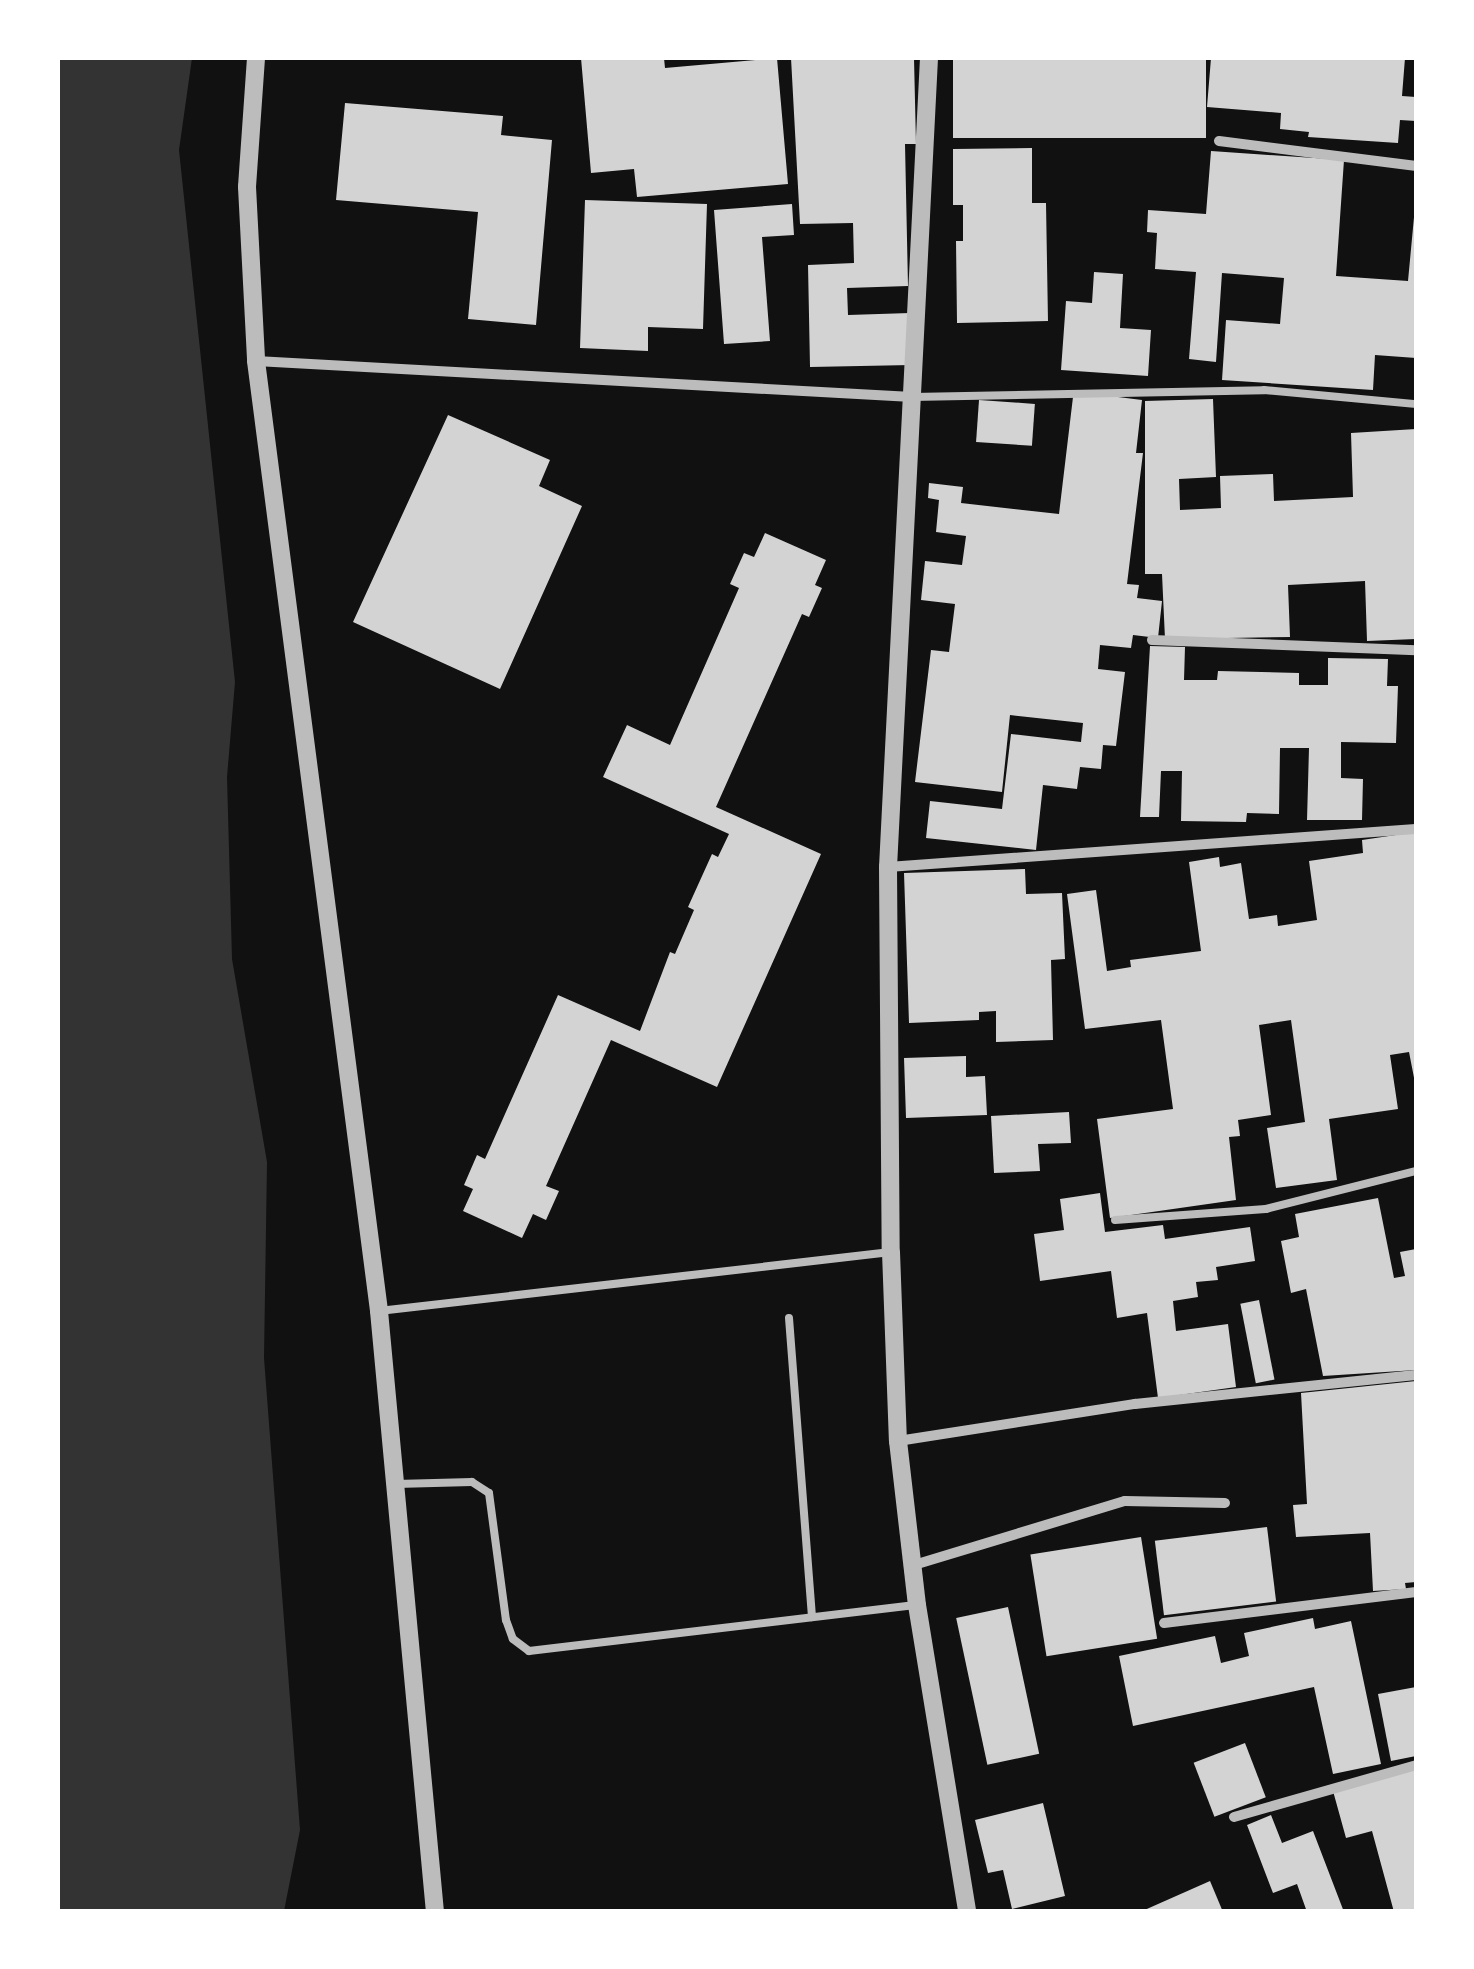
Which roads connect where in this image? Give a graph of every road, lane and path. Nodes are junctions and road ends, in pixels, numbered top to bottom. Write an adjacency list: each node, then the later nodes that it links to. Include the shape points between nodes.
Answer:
1 (256, 58): 5 (street, via 246,187)
2 (929, 58): 6 (street)
3 (1219, 141): 4 (street)
4 (1416, 166)
5 (256, 361): 6 (street); 15 (street)
6 (912, 397): 7 (lane, via 1264,390); 11 (street)
7 (1416, 404)
8 (1152, 640): 9 (street)
9 (1416, 650)
10 (1416, 829): 11 (street)
11 (888, 867): 14 (street)
12 (1416, 1171): 13 (lane, via 1266,1208)
13 (1116, 1220)
14 (891, 1252): 15 (lane); 18 (street)
15 (379, 1311): 19 (street)
16 (789, 1318): 24 (lane)
17 (1416, 1375): 18 (street, via 1135,1404)
18 (898, 1441): 21 (street)
19 (395, 1484): 24 (lane, via 472,1482 488,1494 506,1620 520,1648); 28 (street)
20 (1225, 1503): 21 (street, via 1125,1501)
21 (914, 1565): 23 (street)
22 (1416, 1592): 25 (street)
23 (916, 1604): 24 (lane); 29 (street)
24 (812, 1618)
25 (1164, 1623)
26 (1416, 1764): 27 (street)
27 (1234, 1816)
28 (436, 1912)
29 (967, 1912)

